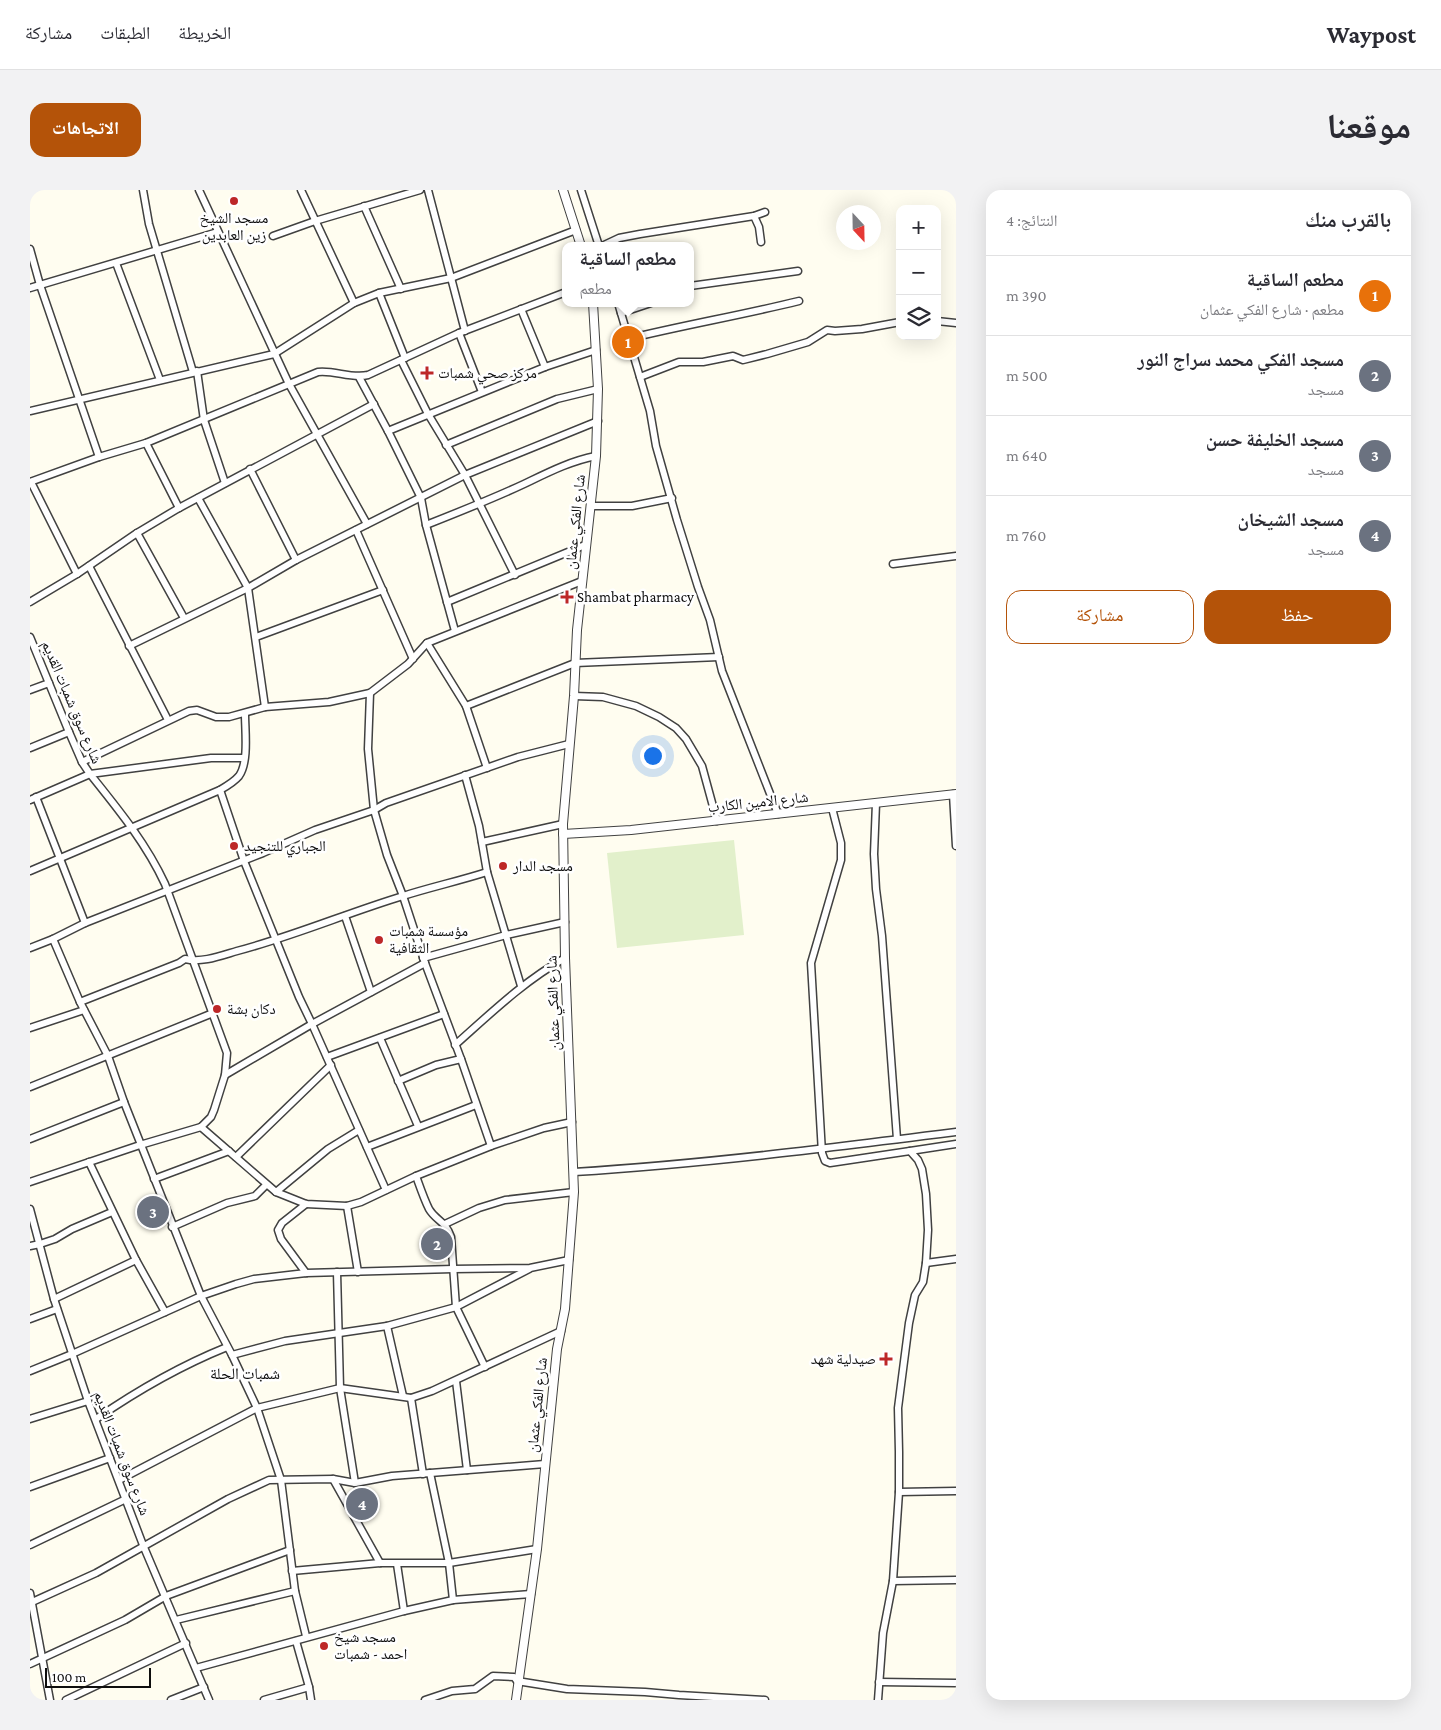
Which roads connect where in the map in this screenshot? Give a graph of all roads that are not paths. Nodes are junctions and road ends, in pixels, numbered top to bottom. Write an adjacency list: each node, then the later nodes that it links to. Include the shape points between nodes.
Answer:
1 (143, 190): 20 (street)
2 (200, 190): 13 (street)
3 (301, 190): 11 (street)
4 (420, 190): 8 (street)
5 (428, 190): 23 (street)
6 (563, 190): 12 (street)
7 (582, 190): 16 (street)
8 (364, 206): 11 (street); 27 (street)
9 (765, 212): 10 (street)
10 (754, 216): 17 (street, via 640,234); 18 (street)
11 (314, 221): 14 (street); 31 (street)
12 (576, 230): 15 (street); 23 (street)
13 (218, 232): 20 (street); 43 (street)
14 (273, 236)
15 (580, 242)
16 (600, 242)
17 (610, 242)
18 (762, 242)
19 (30, 249): 24 (street)
20 (157, 252): 21 (street); 46 (street)
21 (116, 263): 24 (street); 49 (street)
22 (798, 271): 25 (street)
23 (452, 278): 27 (street); 40 (street)
24 (40, 285): 26 (street); 53 (street)
25 (694, 285)
26 (30, 288)
27 (401, 289): 28 (street)
28 (379, 293): 31 (street); 44 (street)
29 (562, 294): 35 (street)
30 (799, 301): 41 (street)
31 (354, 303): 43 (street)
32 (593, 307): 42 (street, شارع الفكي عثمان)
33 (619, 307): 36 (street)
34 (639, 307): 36 (street)
35 (521, 309): 40 (street); 45 (street)
36 (621, 313): 41 (street)
37 (941, 321): 39 (street)
38 (896, 323): 48 (street, via 862,329 827,330 808,342 767,354 743,360 734,356 703,362 677,362)
39 (956, 323)
40 (462, 332): 44 (street); 52 (street)
41 (628, 339): 48 (street)
42 (596, 350): 45 (street); 51 (street, شارع الفكي عثمان)
43 (274, 354): 46 (street); 50 (street)
44 (403, 359): 47 (street); 56 (street)
45 (545, 367): 52 (street)
46 (195, 371): 49 (street); 57 (street)
47 (359, 377): 50 (street, via 326,371); 54 (street)
48 (640, 377): 71 (street)
49 (160, 380): 53 (street)
50 (289, 384): 57 (street); 60 (street)
51 (598, 389): 58 (street, شارع الفكي عثمان); 62 (street, via 558,399)
52 (482, 392): 56 (street)
53 (78, 400): 55 (street); 64 (street)
54 (374, 404): 59 (street); 60 (street)
55 (30, 411)
56 (428, 414): 59 (street); 62 (street)
57 (204, 420): 61 (street); 68 (street)
58 (598, 421): 63 (street, شارع الفكي عثمان); 66 (street)
59 (388, 431): 70 (street)
60 (317, 435): 65 (street); 75 (street)
61 (146, 442): 64 (street); 74 (street)
62 (446, 445): 66 (street)
63 (596, 456): 72 (street, via 553,470); 73 (street, شارع الفكي عثمان)
64 (99, 457): 67 (street)
65 (250, 469): 68 (street); 81 (street)
66 (465, 475): 70 (street); 72 (street)
67 (31, 482): 84 (street)
68 (225, 483): 69 (street)
69 (198, 498): 74 (street); 87 (street)
70 (421, 498): 75 (street); 76 (street)
71 (672, 498): 73 (street, via 632,506); 97 (street)
72 (478, 504): 76 (street); 85 (street)
73 (591, 506): 79 (street, شارع الفكي عثمان)
74 (179, 508): 78 (street)
75 (366, 524): 77 (street)
76 (426, 525): 90 (street)
77 (356, 530): 81 (street); 88 (street)
78 (137, 533): 83 (street); 91 (street)
79 (585, 545): 85 (street); 86 (street, شارع الفكي عثمان)
80 (956, 556): 82 (street)
81 (296, 560): 87 (street)
82 (893, 564)
83 (89, 566): 84 (street); 96 (street)
84 (77, 574): 89 (street)
85 (514, 575): 90 (street)
86 (582, 581): 92 (street); 99 (street, شارع الفكي عثمان)
87 (248, 588): 91 (street); 93 (street)
88 (383, 590): 93 (street); 98 (street)
89 (30, 602)
90 (447, 602): 92 (street)
91 (184, 618): 96 (street)
92 (455, 631): 95 (street)
93 (256, 636): 105 (street)
94 (30, 637): 100 (street, شارع سوق شمبات القديم)
95 (427, 643): 98 (street); 104 (street)
96 (129, 646): 107 (street)
97 (719, 657): 99 (street); 122 (street)
98 (413, 659): 102 (street)
99 (575, 663): 103 (street, شارع الفكي عثمان); 104 (street)
100 (49, 682): 101 (street); 108 (street, شارع سوق شمبات القديم)
101 (30, 690)
102 (370, 693): 105 (street, via 330,702); 121 (street, via 368,750)
103 (574, 696): 109 (street, شارع الفكي عثمان); 123 (street, via 603,696 636,706 676,728 702,766)
104 (466, 706): 113 (street)
105 (265, 707): 106 (street)
106 (245, 714): 107 (street, via 216,717 195,710); 111 (street)
107 (168, 720): 112 (street)
108 (69, 732): 110 (street); 112 (street, شارع سوق شمبات القديم)
109 (569, 744): 113 (street); 124 (street, شارع الفكي عثمان)
110 (30, 748)
111 (244, 758): 114 (street, via 211,758); 116 (street, via 239,775)
112 (82, 762): 114 (street, شارع سوق شمبات القديم)
113 (487, 768): 115 (street)
114 (90, 774): 118 (street, شارع سوق شمبات القديم); 125 (street)
115 (465, 775): 121 (street); 127 (street)
116 (220, 790): 125 (street); 130 (street)
117 (955, 794): 119 (street, شارع الامين الكارب); 128 (street)
118 (33, 799): 129 (street)
119 (876, 803): 120 (street, شارع الامين الكارب); 170 (street, via 876,888)
120 (832, 808): 122 (street, شارع الامين الكارب); 175 (street, via 841,842 841,860 811,963)
121 (374, 810): 130 (street, via 315,830); 134 (street)
122 (778, 814): 123 (street, شارع الامين الكارب)
123 (716, 820): 126 (street, شارع الامين الكارب)
124 (564, 824): 126 (street, شارع الفكي عثمان); 127 (street)
125 (133, 828): 129 (street); 133 (street, via 154,860)
126 (563, 834): 136 (street, شارع الفكي عثمان)
127 (482, 842): 132 (street)
128 (956, 846)
129 (60, 859): 131 (street); 137 (street)
130 (244, 861): 133 (street); 140 (street)
131 (30, 871)
132 (487, 872): 134 (street); 138 (street)
133 (167, 890): 137 (street); 144 (street)
134 (403, 896): 135 (street); 143 (street)
135 (345, 916): 140 (street); 146 (street)
136 (565, 922): 138 (street); 142 (street, شارع الفكي عثمان)
137 (86, 923): 139 (street)
138 (506, 935): 143 (street); 145 (street)
139 (53, 939): 141 (street); 147 (street)
140 (276, 940): 144 (street); 151 (street)
141 (30, 948)
142 (565, 958): 145 (street); 164 (street, شارع الفكي عثمان)
143 (424, 960): 146 (street); 150 (street)
144 (194, 961): 147 (street, via 185,959); 149 (street)
145 (521, 986): 154 (street)
146 (371, 992): 151 (street)
147 (80, 1002): 148 (street)
148 (84, 1010): 152 (street); 155 (street)
149 (213, 1013): 155 (street); 159 (street, via 228,1053)
150 (444, 1014): 153 (street); 154 (street)
151 (312, 1024): 156 (street); 159 (street)
152 (30, 1028)
153 (380, 1038): 156 (street); 160 (street)
154 (455, 1045): 157 (street)
155 (108, 1056): 161 (street); 162 (street)
156 (327, 1057): 158 (street)
157 (461, 1059): 160 (street, via 436,1065); 163 (street)
158 (331, 1065): 167 (street); 178 (street)
159 (225, 1075): 166 (street, via 211,1117)
160 (398, 1081): 165 (street)
161 (30, 1087)
162 (124, 1102): 169 (street); 172 (street)
163 (476, 1104): 165 (street); 174 (street)
164 (572, 1122): 174 (street); 180 (street, شارع الفكي عثمان)
165 (418, 1126): 173 (street)
166 (201, 1127): 172 (street); 176 (street)
167 (359, 1130): 173 (street); 186 (street, via 328,1149)
168 (956, 1132): 170 (street)
169 (30, 1139)
170 (897, 1139): 175 (street)
171 (956, 1144): 177 (street)
172 (140, 1145): 179 (street); 182 (street)
173 (367, 1146): 185 (street)
174 (490, 1146): 181 (street)
175 (822, 1148): 177 (street, via 825,1161 830,1163); 180 (street, via 648,1168)
176 (229, 1151): 178 (street); 182 (street)
177 (910, 1151): 199 (street, via 922,1169 926,1194)
178 (236, 1157): 184 (street)
179 (88, 1162): 183 (street); 191 (street)
180 (574, 1172): 187 (street, شارع الفكي عثمان)
181 (416, 1176): 185 (street); 192 (street, via 430,1211)
182 (154, 1179): 193 (street)
183 (30, 1182)
184 (266, 1185): 186 (street); 193 (street, via 255,1196)
185 (386, 1190): 189 (street)
186 (276, 1192): 188 (street)
187 (574, 1192): 192 (street, via 505,1200 478,1208); 198 (street, شارع الفكي عثمان)
188 (306, 1204): 189 (street); 204 (street, via 278,1230)
189 (347, 1206): 203 (street)
190 (30, 1209): 194 (street, شارع سوق شمبات القديم)
191 (112, 1212): 194 (street); 197 (street)
192 (445, 1224): 201 (street, via 450,1237)
193 (172, 1227): 205 (street)
194 (40, 1244): 195 (street); 206 (street, شارع سوق شمبات القديم)
195 (30, 1246)
196 (956, 1259): 199 (street)
197 (136, 1260): 206 (street); 209 (street)
198 (569, 1260): 200 (street); 212 (street, شارع الفكي عثمان)
199 (926, 1263): 237 (street, via 923,1282 915,1295 903,1362 898,1408)
200 (530, 1268): 201 (street); 207 (street)
201 (453, 1269): 203 (street); 207 (street)
202 (337, 1272): 203 (street); 204 (street); 213 (street)
203 (358, 1272)
204 (306, 1274): 205 (street, via 254,1279)
205 (200, 1296): 209 (street); 214 (street)
206 (54, 1299): 208 (street, شارع سوق شمبات القديم)
207 (456, 1307): 211 (street); 217 (street)
208 (57, 1309): 210 (street); 215 (street, شارع سوق شمبات القديم)
209 (166, 1312): 215 (street)
210 (30, 1319)
211 (387, 1326): 213 (street); 221 (street)
212 (561, 1331): 217 (street); 228 (street, شارع الفكي عثمان)
213 (339, 1332): 216 (street, via 285,1341); 220 (street)
214 (227, 1347): 216 (street); 226 (street, via 142,1388)
215 (72, 1354): 218 (street); 223 (street, شارع سوق شمبات القديم)
216 (232, 1355): 224 (street)
217 (485, 1367): 219 (street)
218 (30, 1371)
219 (456, 1381): 222 (street); 229 (street)
220 (340, 1388): 221 (street); 224 (street); 234 (street)
221 (403, 1396): 222 (street)
222 (411, 1398): 230 (street)
223 (88, 1401): 225 (street); 226 (street, شارع سوق شمبات القديم)
224 (257, 1408): 231 (street); 232 (street)
225 (30, 1419)
226 (96, 1419): 227 (street, شارع سوق شمبات القديم)
227 (110, 1458): 231 (street, شارع سوق شمبات القديم); 235 (street)
228 (545, 1464): 229 (street); 241 (street, شارع الفكي عثمان)
229 (467, 1470): 230 (street)
230 (426, 1474): 234 (street); 243 (street)
231 (119, 1480): 238 (street, شارع سوق شمبات القديم)
232 (281, 1480): 233 (street); 240 (street, via 269,1480 228,1499); 242 (street)
233 (333, 1480): 234 (street); 244 (street)
234 (355, 1483)
235 (30, 1486)
236 (956, 1491): 237 (street)
237 (898, 1492): 248 (street)
238 (126, 1499): 239 (street); 240 (street, شارع سوق شمبات القديم)
239 (30, 1545)
240 (143, 1545): 252 (street, شارع سوق شمبات القديم); 254 (street)
241 (537, 1549): 243 (street); 251 (street, شارع الفكي عثمان)
242 (290, 1550): 246 (street); 252 (street)
243 (449, 1563): 245 (street); 253 (street)
244 (380, 1564): 245 (street); 246 (street)
245 (397, 1564): 255 (street)
246 (292, 1571): 249 (street)
247 (956, 1580): 248 (street)
248 (893, 1581): 264 (street, via 883,1633)
249 (295, 1591): 256 (street); 257 (street)
250 (30, 1593): 254 (street)
251 (531, 1594): 253 (street); 263 (street, شارع الفكي عثمان)
252 (166, 1596): 256 (street, شارع سوق شمبات القديم); 260 (street, via 125,1620)
253 (453, 1600): 255 (street)
254 (31, 1603): 260 (street)
255 (404, 1611): 257 (street)
256 (176, 1620): 259 (street, شارع سوق شمبات القديم)
257 (306, 1636): 258 (street)
258 (296, 1641): 262 (street); 267 (street)
259 (186, 1643): 262 (street, شارع سوق شمبات القديم); 269 (street)
260 (42, 1659): 261 (street); 268 (street)
261 (30, 1664)
262 (196, 1668): 266 (street, شارع سوق شمبات القديم)
263 (517, 1681): 274 (street, via 514,1677 493,1676 475,1689 452,1691); 275 (street, شارع الفكي عثمان); 276 (street, via 567,1690)
264 (879, 1682): 265 (street); 277 (street)
265 (956, 1683)
266 (204, 1686): 270 (street); 271 (street, شارع سوق شمبات القديم)
267 (309, 1687): 272 (street); 273 (street)
268 (50, 1700)
269 (66, 1700)
270 (171, 1700)
271 (209, 1700)
272 (264, 1700)
273 (311, 1700)
274 (425, 1700)
275 (516, 1700)
276 (765, 1700)
277 (878, 1700)

